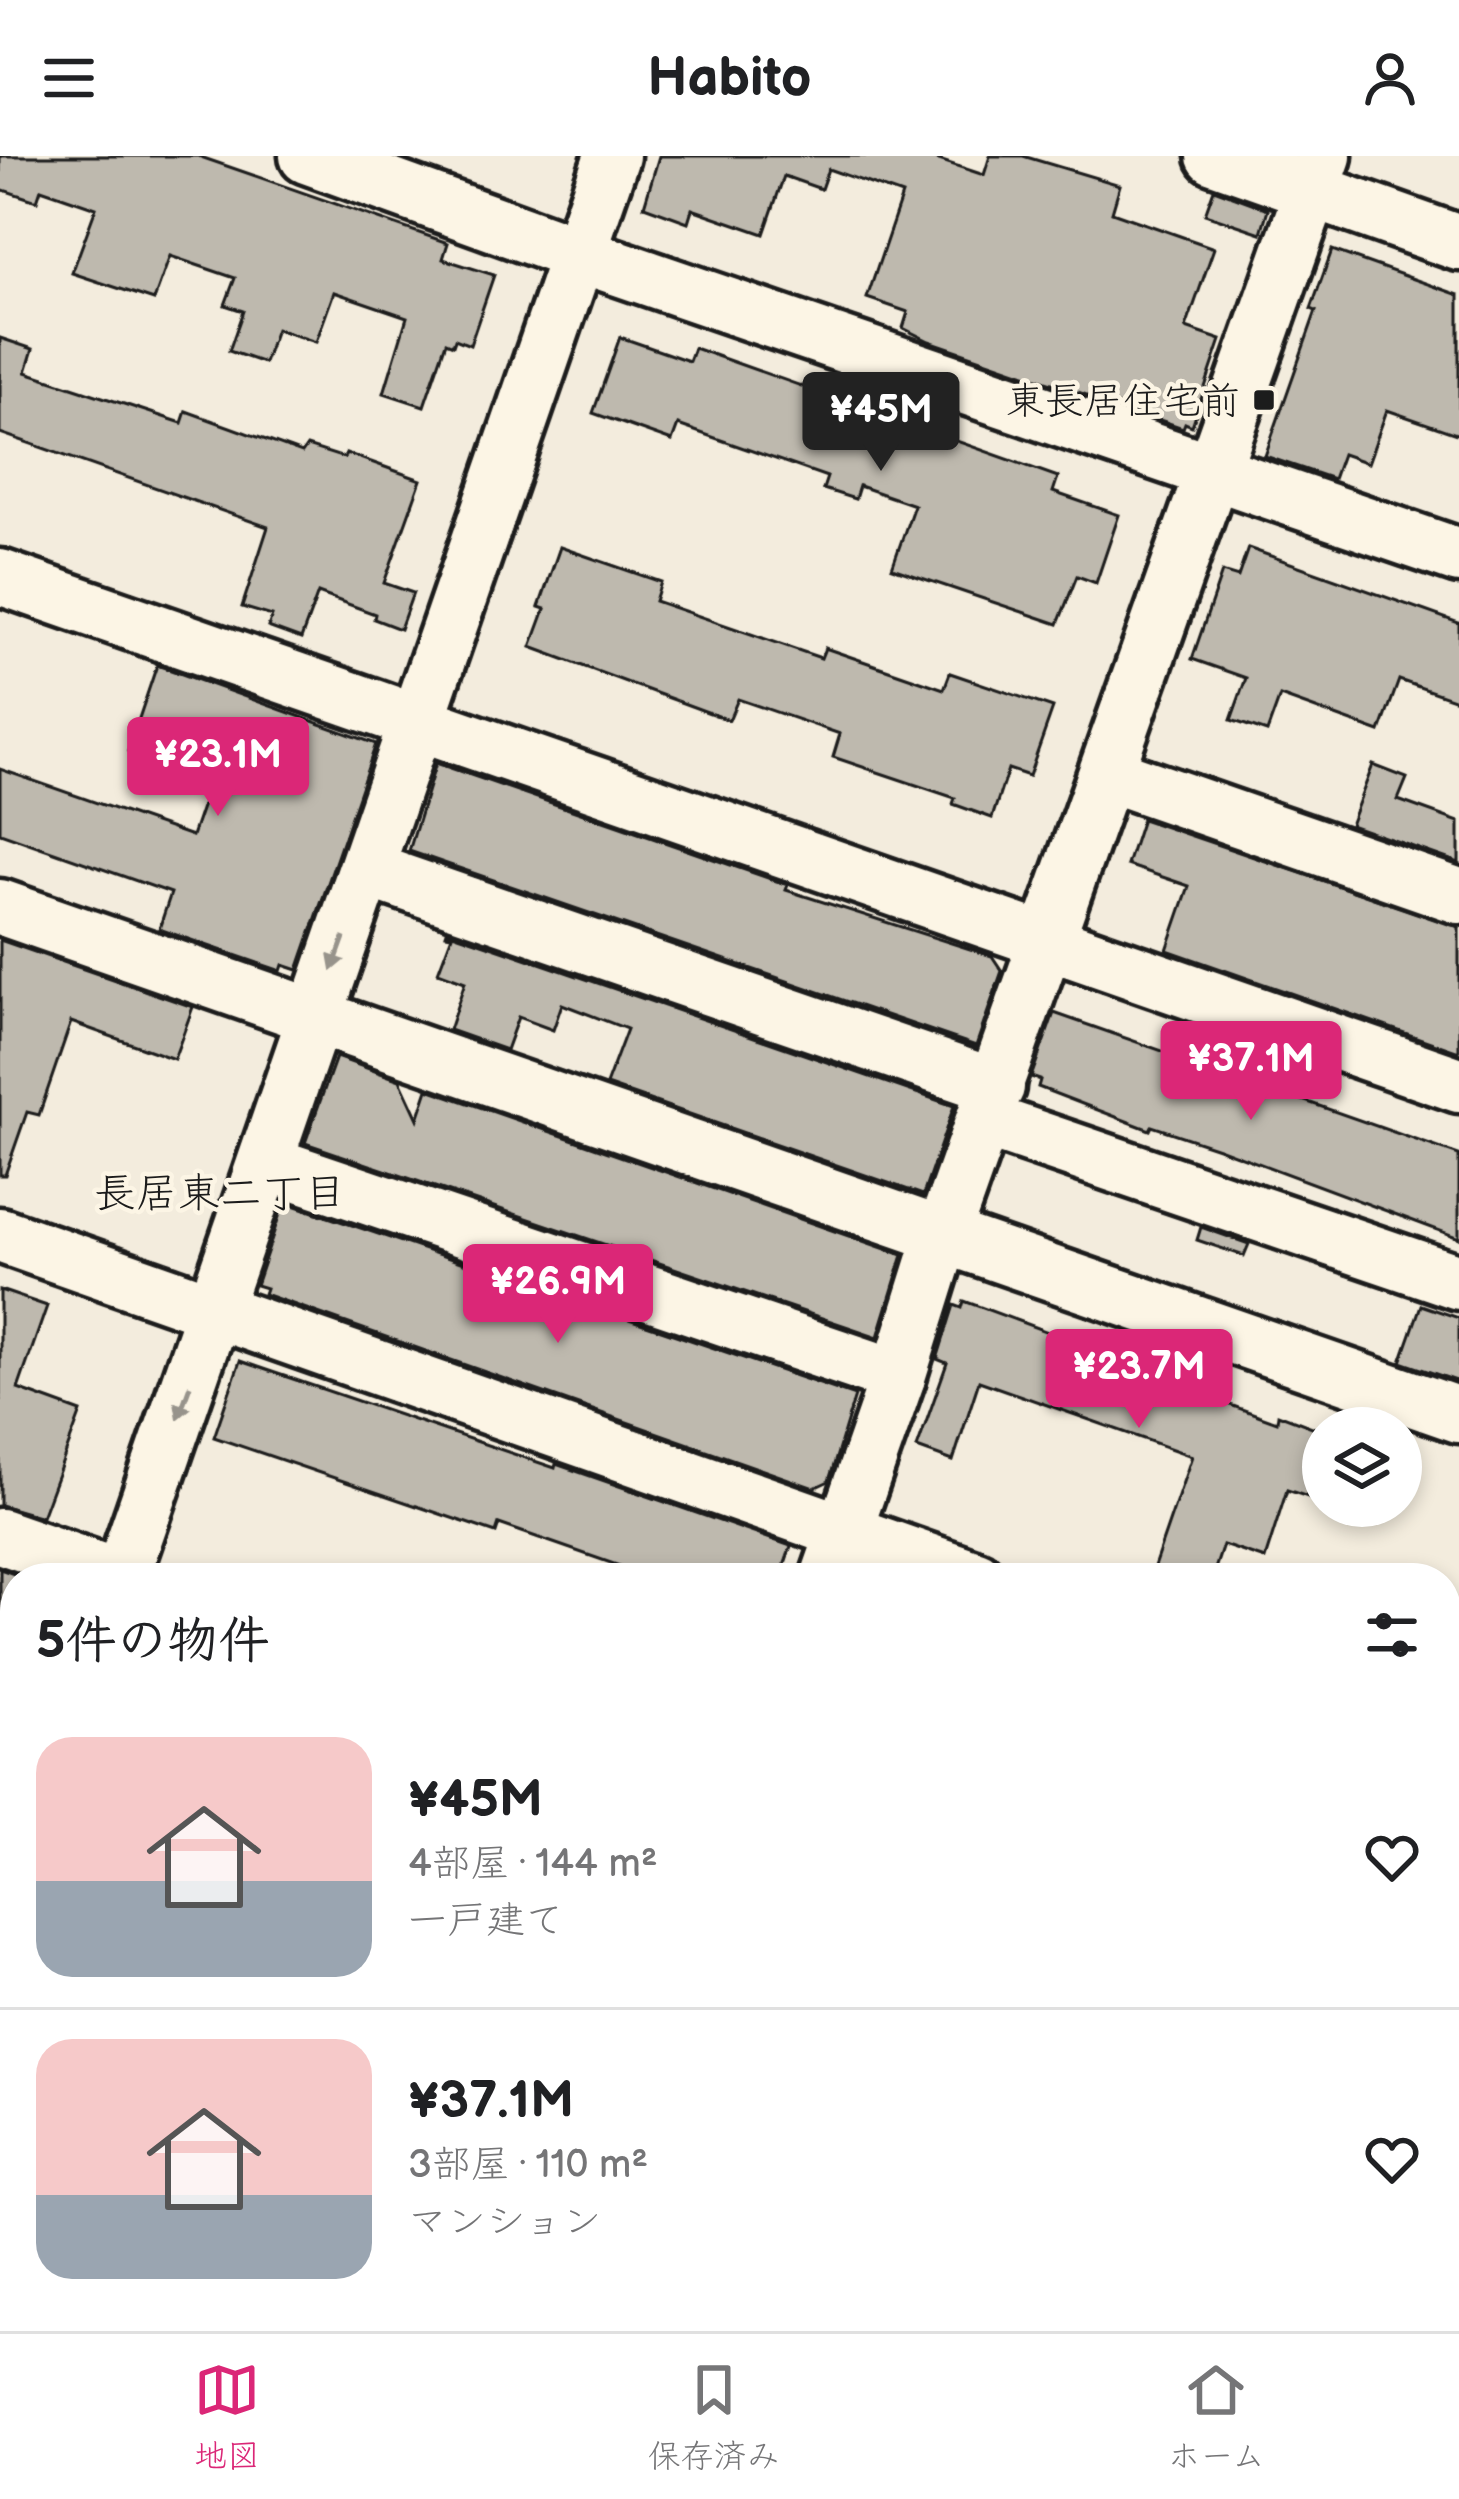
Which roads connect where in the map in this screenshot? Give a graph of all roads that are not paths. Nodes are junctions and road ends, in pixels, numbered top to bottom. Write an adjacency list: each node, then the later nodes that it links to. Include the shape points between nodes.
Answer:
1 (308, 156): 6 (street)
2 (612, 156): 6 (street)
3 (1214, 156): 4 (street)
4 (1319, 173): 5 (street); 7 (street)
5 (1459, 243)
6 (578, 254): 7 (street); 10 (street)
7 (1216, 470): 8 (street); 11 (street)
8 (1459, 556)
9 (0, 578): 10 (street)
10 (417, 724): 12 (street); 15 (street)
11 (1108, 775): 13 (street); 15 (street)
12 (368, 870): 16 (street, one-way to 16); 18 (street)
13 (1459, 896)
14 (0, 907): 16 (street)
15 (1048, 944): 17 (street); 18 (street)
16 (316, 1017): 19 (street); 21 (street)
17 (1459, 1085)
18 (990, 1104): 21 (street); 22 (street)
19 (267, 1163): 23 (street); 24 (street)
20 (0, 1234): 23 (street)
21 (942, 1236): 24 (street); 25 (street)
22 (1459, 1282)
23 (217, 1309): 27 (street); 29 (street, one-way to 29)
24 (898, 1378): 27 (street)
25 (1459, 1415)
26 (0, 1536): 28 (street)
27 (836, 1555): 30 (street)
28 (78, 1563)
29 (126, 1563)
30 (885, 1563)

